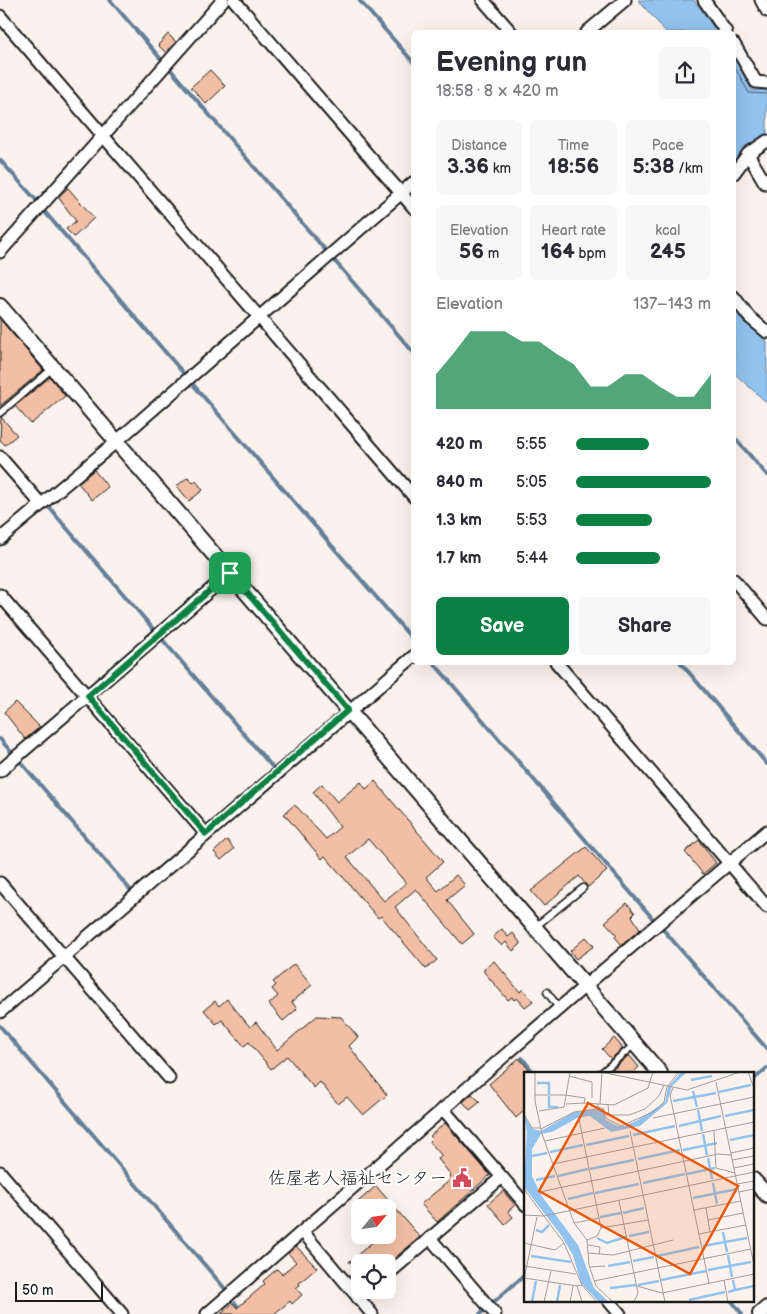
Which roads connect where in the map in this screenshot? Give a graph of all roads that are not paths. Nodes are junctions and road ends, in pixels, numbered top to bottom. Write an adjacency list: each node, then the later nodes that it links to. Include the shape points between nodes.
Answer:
1 (223, 0): 14 (street)
2 (234, 0): 20 (street)
3 (483, 0): 9 (street)
4 (625, 0): 10 (street)
5 (704, 0): 11 (street)
6 (761, 0): 7 (street)
7 (767, 11)
8 (0, 16): 14 (street)
9 (509, 30)
10 (590, 30)
11 (725, 30)
12 (736, 47): 13 (street, via 756,82)
13 (767, 83)
14 (103, 135): 22 (street); 25 (street)
15 (767, 141): 16 (street)
16 (748, 154): 17 (street); 18 (street)
17 (736, 170)
18 (766, 184)
19 (411, 185): 20 (street)
20 (401, 193): 21 (street); 25 (street)
21 (411, 205)
22 (0, 252)
23 (736, 299): 26 (street, via 749,317)
24 (0, 306): 27 (street)
25 (259, 316): 29 (street); 31 (street)
26 (767, 332)
27 (53, 368): 28 (lane); 29 (street)
28 (0, 413)
29 (116, 441): 32 (street); 34 (street)
30 (0, 457): 32 (street)
31 (411, 493)
32 (41, 504): 33 (street)
33 (0, 539)
34 (230, 573): 40 (street); 41 (street)
35 (736, 582): 37 (street)
36 (0, 595): 40 (street)
37 (767, 619)
38 (411, 659): 41 (street, via 363,701)
39 (559, 665): 45 (street)
40 (88, 696): 42 (street); 44 (street)
41 (348, 710): 44 (street); 49 (street)
42 (0, 771)
43 (767, 831): 45 (street)
44 (206, 834): 50 (street)
45 (730, 864): 48 (street); 51 (street)
46 (0, 883): 50 (street)
47 (582, 888): 49 (lane)
48 (767, 908)
49 (535, 927): 51 (street)
50 (64, 957): 54 (street); 58 (street)
51 (585, 986): 53 (street); 55 (street)
52 (547, 992): 53 (lane)
53 (559, 1008): 59 (street)
54 (0, 1012)
55 (635, 1044): 56 (street); 57 (lane)
56 (654, 1071)
57 (602, 1072)
58 (169, 1078)
59 (443, 1109): 61 (street); 65 (street)
60 (0, 1172): 72 (street)
61 (502, 1177): 64 (street); 66 (street)
62 (754, 1181): 63 (street)
63 (767, 1195)
64 (524, 1203)
65 (303, 1232): 68 (street); 73 (street)
66 (430, 1238): 67 (street); 75 (street)
67 (396, 1267)
68 (351, 1290)
69 (359, 1299): 74 (street)
70 (610, 1302): 76 (street)
71 (767, 1308): 77 (street)
72 (122, 1314)
73 (207, 1314)
74 (372, 1314)
75 (495, 1314)
76 (620, 1314)
77 (760, 1314)

